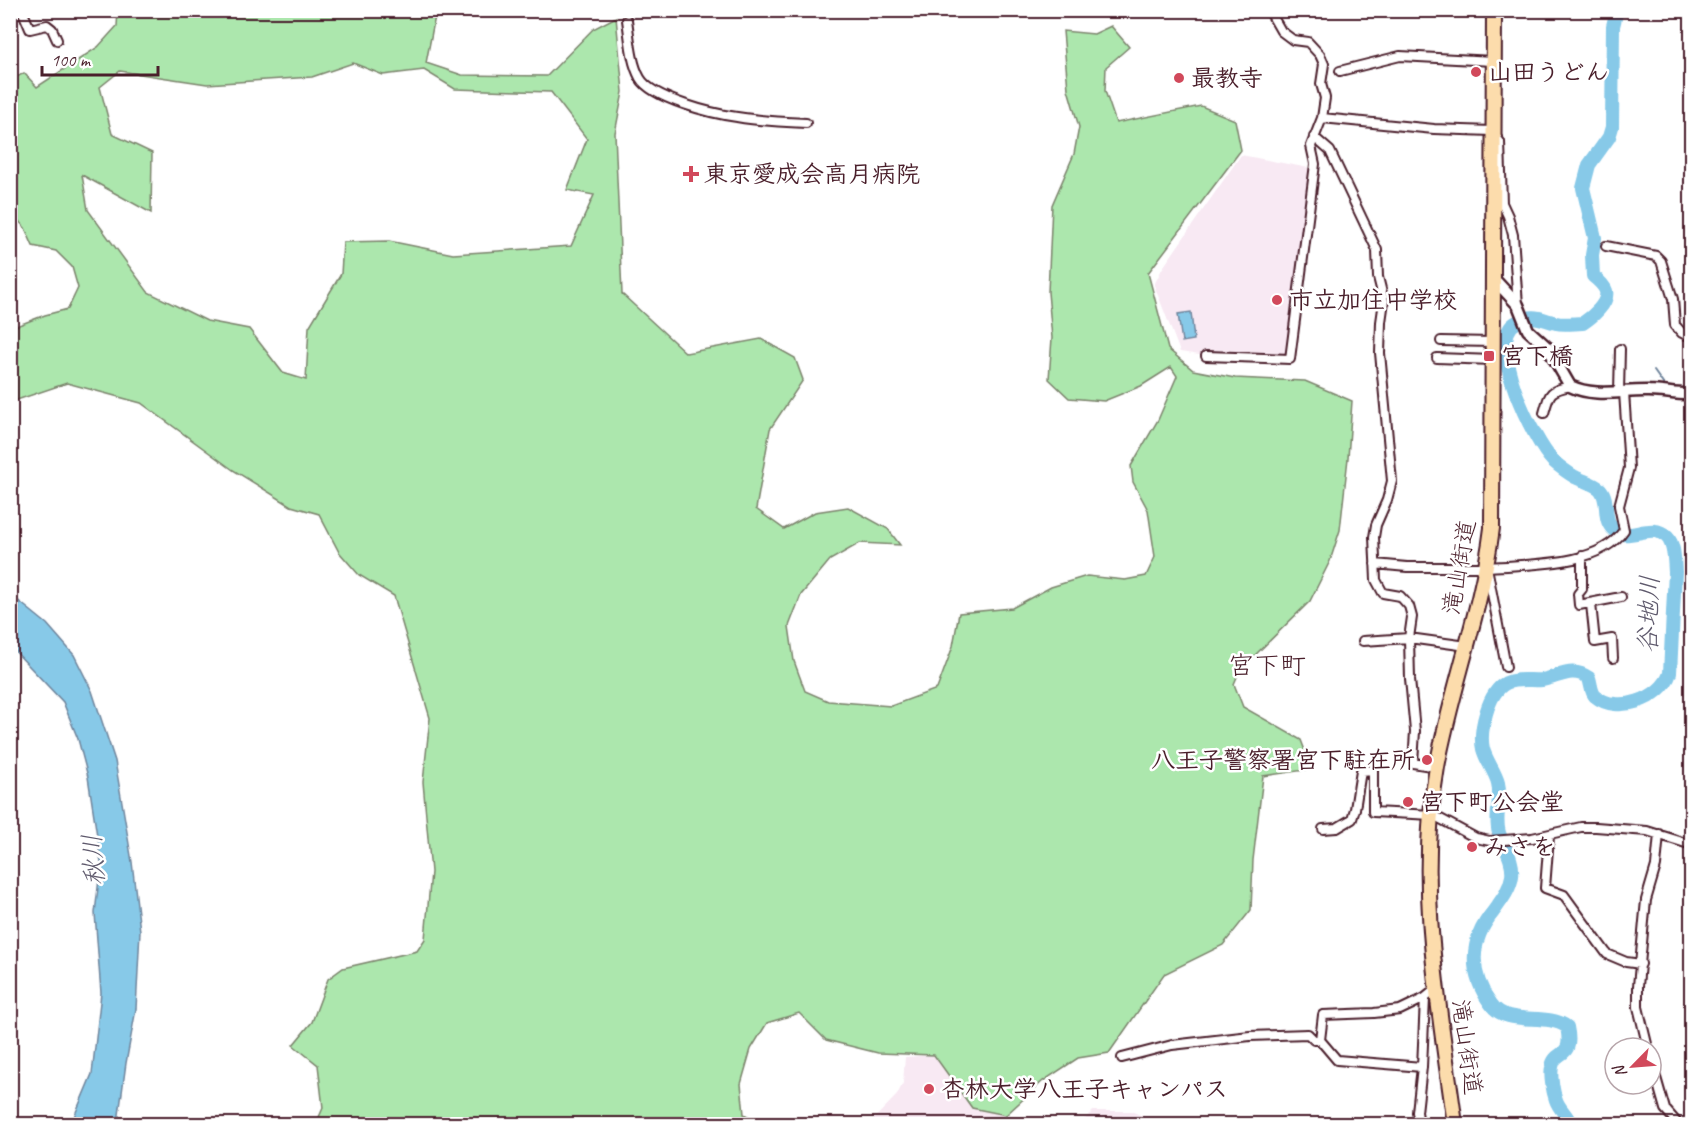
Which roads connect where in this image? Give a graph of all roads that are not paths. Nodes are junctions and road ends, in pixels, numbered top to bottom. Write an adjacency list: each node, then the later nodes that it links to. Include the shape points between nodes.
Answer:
1 (22, 10): 5 (street, via 30,29 47,25)
2 (631, 10): 9 (street, via 626,23 634,62 646,87 734,117)
3 (1269, 10): 8 (street, via 1281,31 1293,40 1308,42 1320,55 1324,64)
4 (1494, 10): 6 (highway, 滝山街道)
5 (57, 40)
6 (1493, 62): 7 (street, via 1400,56); 10 (highway, 滝山街道)
7 (1340, 71)
8 (1322, 117): 10 (street); 11 (street)
9 (806, 123)
10 (1492, 131): 13 (highway, 滝山街道); 14 (street, via 1500,142 1502,203 1513,235)
11 (1314, 137): 19 (street, via 1290,359); 27 (street, via 1330,151 1377,250 1384,301 1380,353 1392,481 1376,525)
12 (1606, 246): 15 (street, via 1656,256 1661,261 1673,298 1675,325)
13 (1493, 278): 14 (main road); 17 (highway, 滝山街道)
14 (1522, 315): 22 (main road, via 1528,330 1548,348)
15 (1692, 338)
16 (1441, 340): 17 (street)
17 (1493, 342): 21 (highway, 滝山街道)
18 (1620, 349): 23 (street)
19 (1206, 357)
20 (1437, 358): 21 (street)
21 (1493, 360): 28 (highway, 滝山街道, via 1492,528)
22 (1573, 388): 23 (main road, via 1591,393); 25 (street, via 1553,391)
23 (1622, 392): 24 (main road); 26 (street, via 1629,468 1619,506 1622,533 1610,546)
24 (1692, 394)
25 (1544, 412)
26 (1582, 556): 28 (street); 30 (street, via 1579,605)
27 (1375, 564): 28 (street); 31 (street, via 1379,588 1383,593 1400,596 1408,606 1412,617)
28 (1487, 567): 33 (highway, 滝山街道); 35 (street)
29 (1621, 597): 30 (street)
30 (1591, 604): 34 (street, via 1595,642 1612,639)
31 (1409, 638): 32 (street); 33 (street); 36 (street, via 1415,731 1413,763)
32 (1364, 641)
33 (1467, 646): 36 (highway, 滝山街道)
34 (1613, 658)
35 (1506, 667)
36 (1437, 767): 37 (highway, 滝山街道)
37 (1433, 815): 38 (street, via 1373,812 1373,770 1361,771 1352,819 1337,828); 40 (street, via 1483,840); 43 (highway, 滝山街道, via 1430,886)
38 (1323, 830)
39 (1659, 834): 40 (street, via 1581,827); 41 (street); 42 (street, via 1656,866 1646,900)
40 (1549, 836): 42 (street, via 1545,888 1564,895 1607,954)
41 (1692, 845)
42 (1641, 964): 45 (street, via 1638,1007)
43 (1436, 989): 44 (street); 51 (highway, 滝山街道)
44 (1425, 998): 46 (street, via 1400,1010 1323,1015); 48 (street)
45 (1644, 1036)
46 (1320, 1040): 47 (street, via 1308,1034 1250,1036 1172,1044); 48 (street, via 1337,1060)
47 (1122, 1058)
48 (1422, 1067): 50 (street)
49 (1661, 1096): 52 (street, via 1665,1109)
50 (1419, 1125)
51 (1455, 1125)
52 (1678, 1125)

